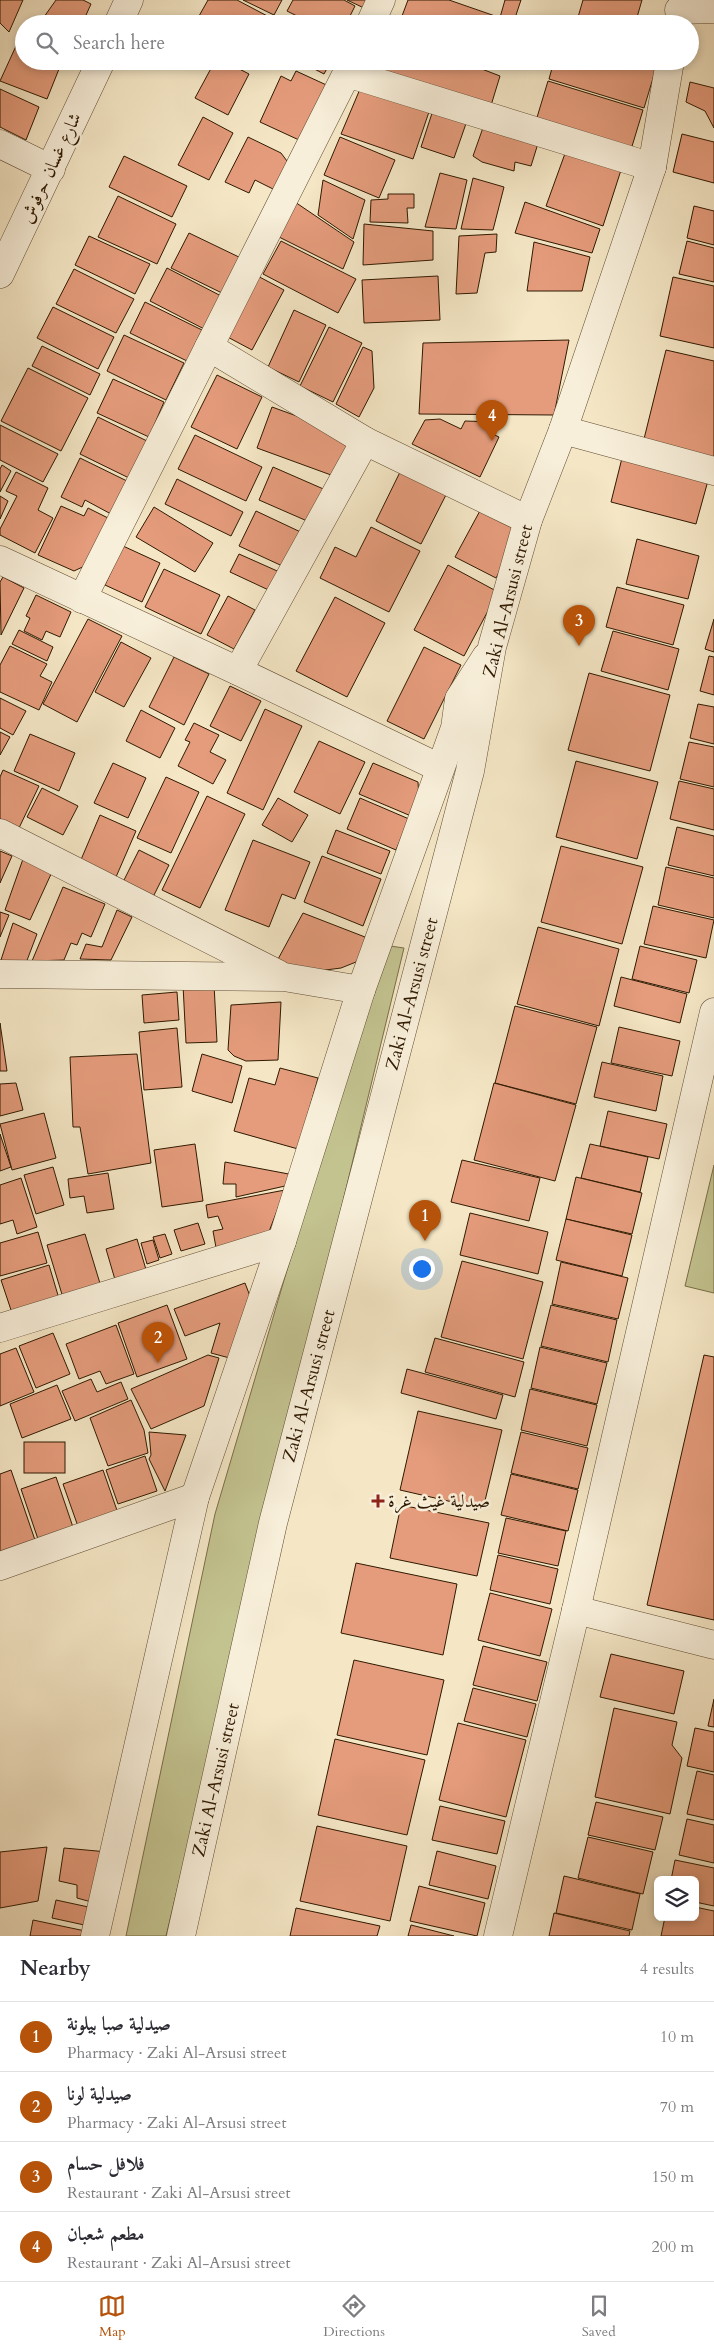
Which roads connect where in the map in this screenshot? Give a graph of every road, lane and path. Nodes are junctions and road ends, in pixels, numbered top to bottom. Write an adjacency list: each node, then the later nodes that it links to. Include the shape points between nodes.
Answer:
1 (129, 0): 5 (street)
2 (381, 0): 6 (street)
3 (714, 10): 4 (street)
4 (680, 11)
5 (122, 15)
6 (374, 15)
7 (97, 70): 13 (street, شارع غسان حرفوش)
8 (348, 70): 15 (street)
9 (359, 70): 12 (street)
10 (668, 70): 12 (street, Zaki Al-Arsusi street)
11 (0, 144): 13 (street)
12 (652, 167): 16 (street, Zaki Al-Arsusi street)
13 (51, 169): 14 (street, شارع غسان حرفوش)
14 (0, 274)
15 (209, 347): 17 (street); 21 (street)
16 (562, 430): 18 (street); 19 (street, Zaki Al-Arsusi street)
17 (366, 441): 19 (street); 23 (street)
18 (714, 471)
19 (528, 520): 22 (street, Zaki Al-Arsusi street)
20 (0, 560): 21 (street)
21 (82, 599): 23 (street)
22 (492, 647): 24 (street, via 459,700 455,728); 37 (street, Zaki Al-Arsusi street, via 470,771 273,1523)
23 (238, 670): 24 (street)
24 (440, 768): 28 (street)
25 (0, 833): 27 (street)
26 (0, 974): 27 (street)
27 (284, 976): 28 (street)
28 (361, 990): 30 (street)
29 (714, 1012): 34 (street)
30 (282, 1241): 31 (street); 32 (street)
31 (0, 1328)
32 (195, 1497): 33 (street); 36 (street)
33 (0, 1566)
34 (576, 1610): 35 (street); 38 (street)
35 (714, 1645)
36 (94, 1936)
37 (181, 1936)
38 (498, 1936)

